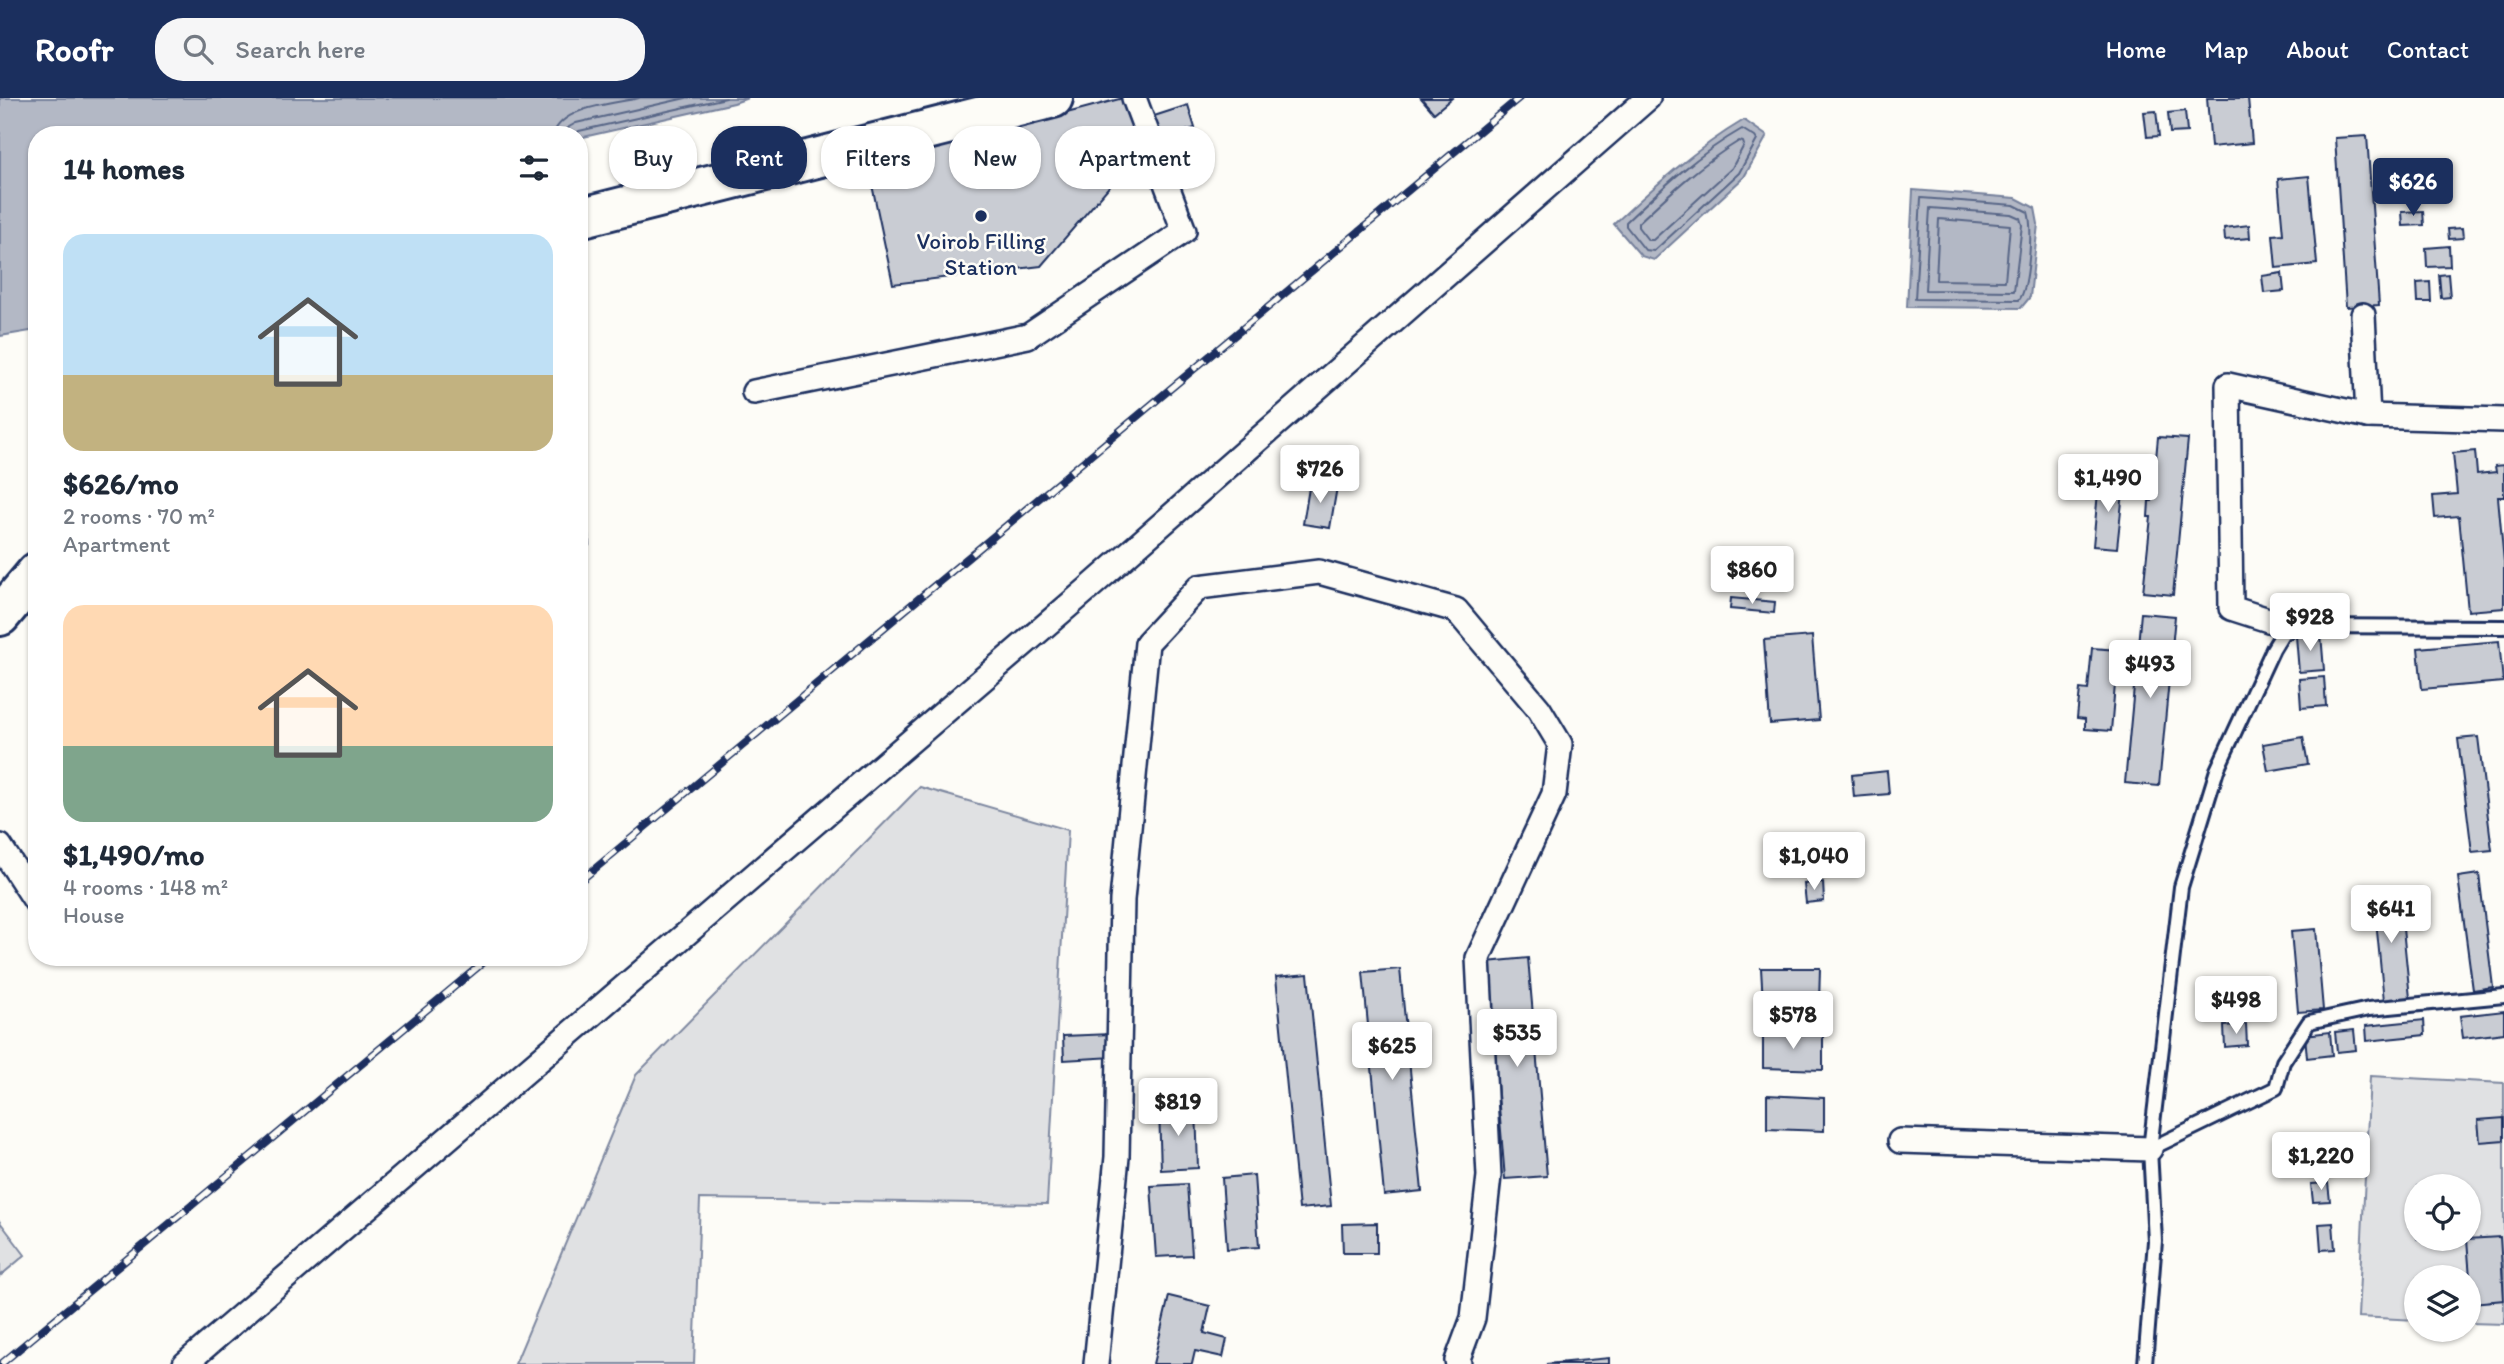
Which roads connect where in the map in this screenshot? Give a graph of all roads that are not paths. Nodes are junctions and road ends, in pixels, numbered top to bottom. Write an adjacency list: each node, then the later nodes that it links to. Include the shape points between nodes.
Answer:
1 (1053, 98): 4 (highway)
2 (1134, 98): 6 (street, via 1184,230 1028,336)
3 (1648, 98): 18 (street, via 1079,597)
4 (588, 216)
5 (2363, 316): 7 (street)
6 (754, 392)
7 (2368, 416): 8 (street); 11 (street, via 2228,385 2231,608)
8 (2504, 420)
9 (28, 583): 10 (highway)
10 (0, 616)
11 (2287, 626): 12 (lane); 17 (lane, via 2217,770 2181,887)
12 (2504, 627)
13 (0, 846): 14 (street)
14 (28, 889)
15 (2504, 996): 17 (lane, via 2369,1009 2309,1022 2283,1062 2276,1088)
16 (1900, 1141): 17 (street)
17 (2150, 1149): 21 (lane, via 2155,1241)
18 (185, 1364)
19 (1096, 1364): 20 (street, via 1117,1157 1122,900 1147,643 1199,587 1319,572 1457,610 1539,709 1560,744 1554,794 1478,958 1489,1176 1473,1318 1457,1361)
20 (1460, 1364)
21 (2145, 1364)

